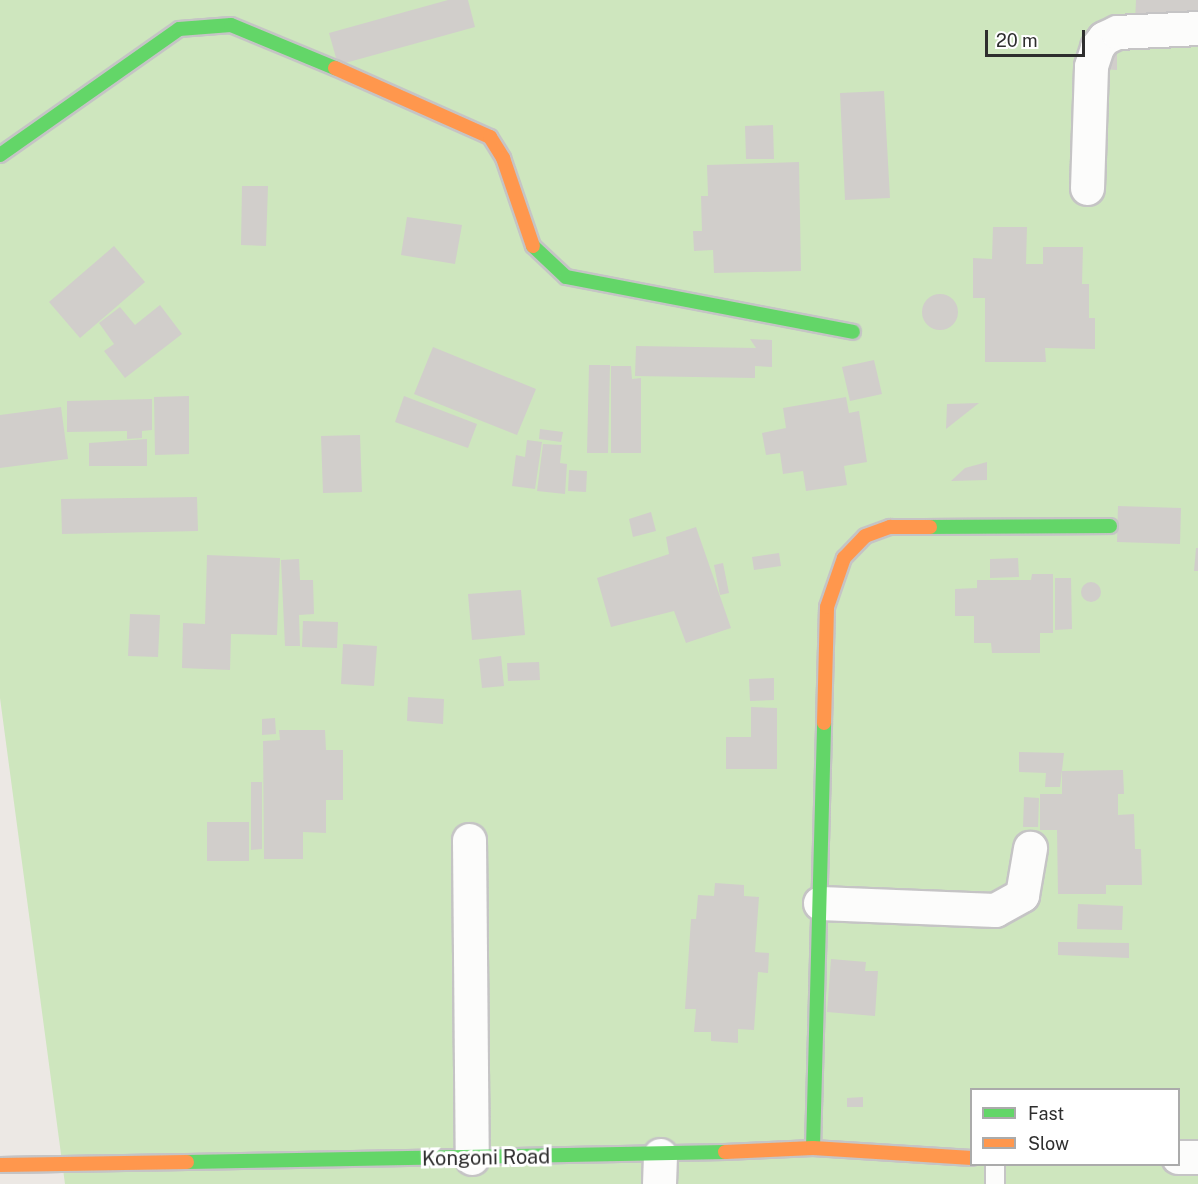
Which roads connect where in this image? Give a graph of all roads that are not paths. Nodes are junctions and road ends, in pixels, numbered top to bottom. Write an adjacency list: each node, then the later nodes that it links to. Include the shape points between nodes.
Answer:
1 (1198, 28): 3 (street, via 1117,33 1104,38 1097,47 1091,66)
2 (0, 155): 4 (street, via 179,29 231,25 468,124 490,137 502,158 533,246 566,277)
3 (1087, 188)
4 (853, 332)
5 (1110, 526): 8 (street, via 890,527 865,536 844,558 827,606)
6 (469, 840): 12 (street)
7 (1030, 848): 8 (street, via 1022,895 995,910)
8 (820, 903): 9 (street)
9 (813, 1148): 13 (street, Kongoni Road); 16 (street, Kongoni Road)
10 (1180, 1157): 11 (street)
11 (1198, 1157)
12 (472, 1158): 14 (street, Kongoni Road); 16 (street, Kongoni Road)
13 (970, 1158)
14 (0, 1165)
15 (995, 1166): 17 (lane)
16 (660, 1170)
17 (995, 1184)

